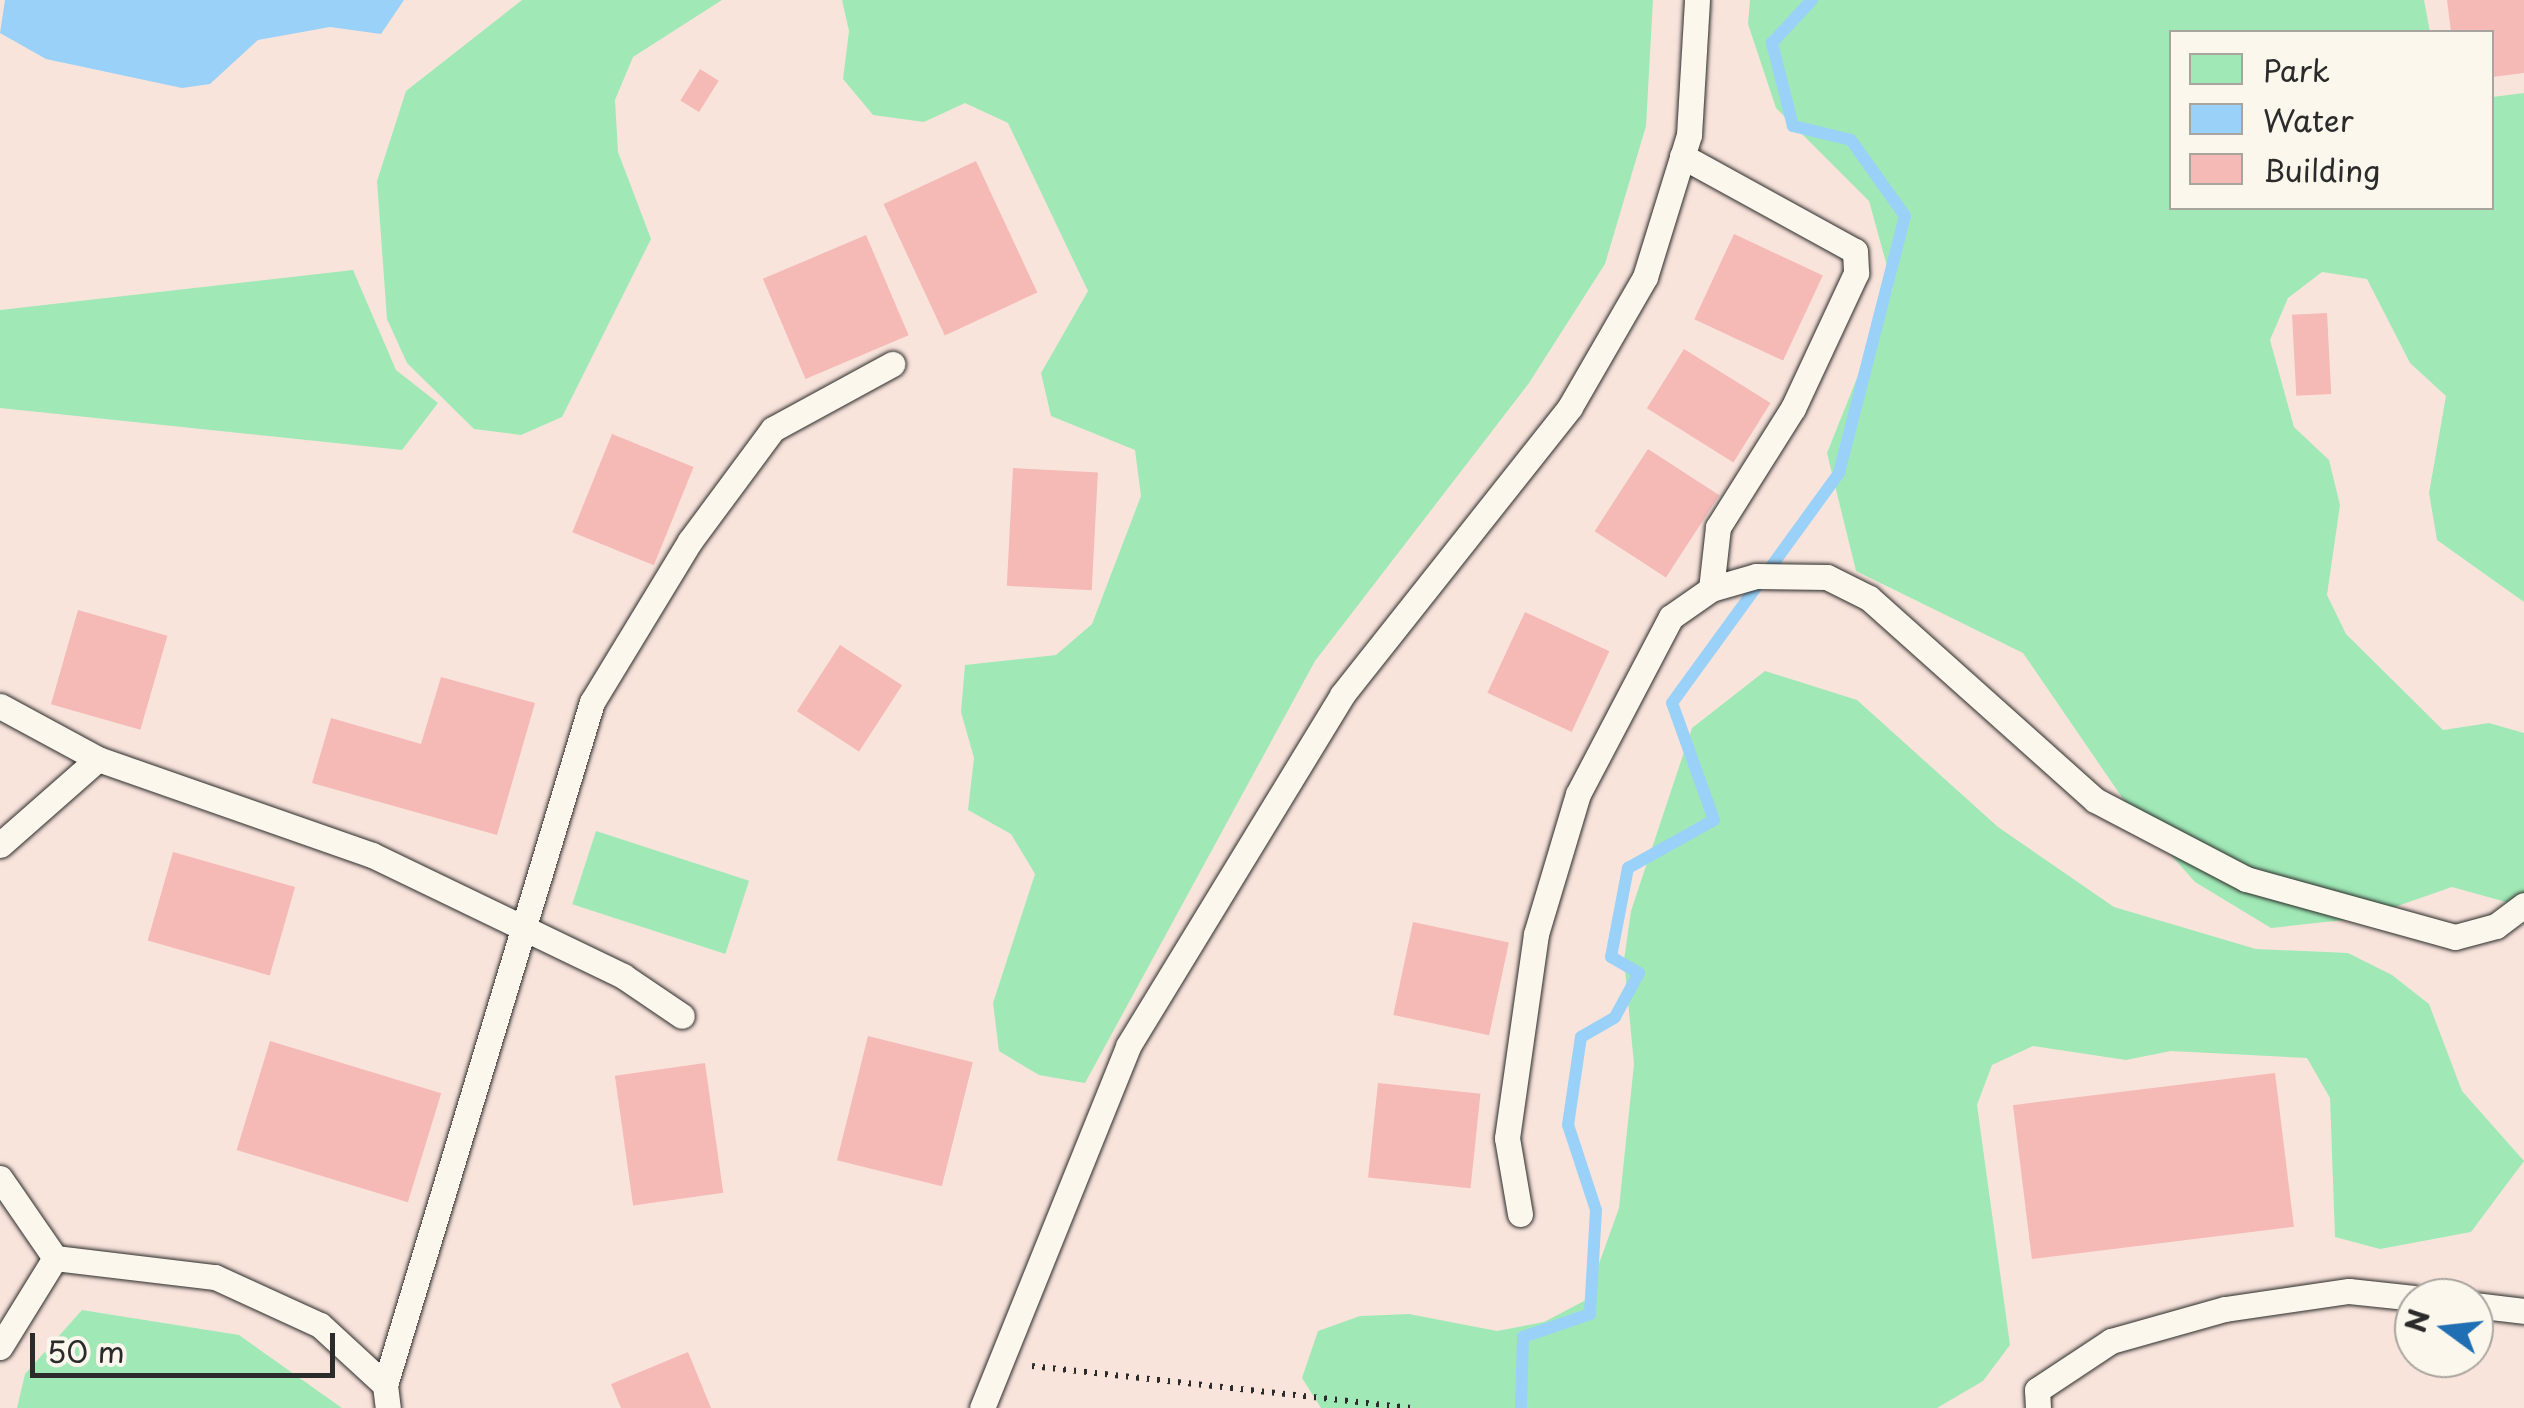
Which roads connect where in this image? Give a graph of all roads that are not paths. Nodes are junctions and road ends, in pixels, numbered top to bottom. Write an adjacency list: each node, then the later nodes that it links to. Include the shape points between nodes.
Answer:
1 (1697, 0): 2 (lane)
2 (1682, 156): 4 (lane, via 1855,251 1856,273 1793,408 1718,528); 20 (lane, via 1644,276 1570,407 1342,694 1128,1046)
3 (892, 364): 9 (lane, via 773,429 690,541 592,702)
4 (1711, 589): 8 (lane, via 1756,576 1826,577 1870,598 2095,800 2246,880 2455,936 2496,926); 12 (lane, via 1671,618 1578,794 1536,934 1512,1101 1508,1138)
5 (0, 706): 6 (lane)
6 (98, 759): 7 (lane); 9 (lane, via 372,855)
7 (0, 845)
8 (2524, 906)
9 (518, 922): 10 (lane); 18 (lane)
10 (682, 1016)
11 (0, 1178): 13 (lane)
12 (1520, 1214)
13 (55, 1258): 17 (lane); 18 (lane, via 215,1277 320,1324)
14 (2394, 1296): 19 (lane, via 2349,1291 2225,1308 2112,1341)
15 (2494, 1307): 16 (lane)
16 (2524, 1311)
17 (0, 1347)
18 (386, 1397)
19 (2031, 1402)
20 (982, 1408)

